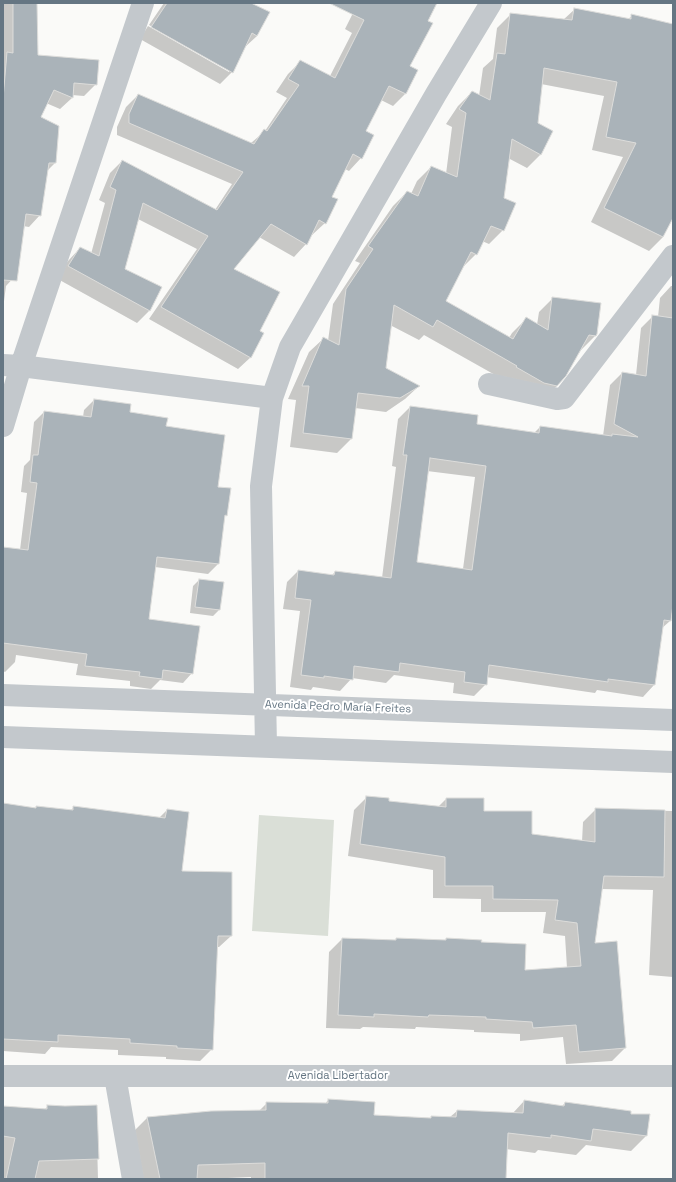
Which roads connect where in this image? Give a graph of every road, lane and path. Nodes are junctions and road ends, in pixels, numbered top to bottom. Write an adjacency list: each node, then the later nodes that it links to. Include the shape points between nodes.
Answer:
1 (143, 3): 4 (street)
2 (491, 3): 6 (street, via 290,347)
3 (673, 256): 5 (street, via 564,398 557,399)
4 (12, 365): 6 (street); 7 (street)
5 (488, 384)
6 (272, 398): 9 (street, via 261,486)
7 (3, 426)
8 (3, 695): 9 (street, Avenida Pedro María Freites)
9 (265, 704): 10 (street, Avenida Pedro María Freites); 12 (street)
10 (673, 720)
11 (3, 738): 12 (street)
12 (266, 746): 13 (street)
13 (673, 762)
14 (3, 1076): 15 (street, Avenida Libertador)
15 (115, 1076): 16 (street, Avenida Libertador); 17 (street)
16 (673, 1076)
17 (133, 1179)

